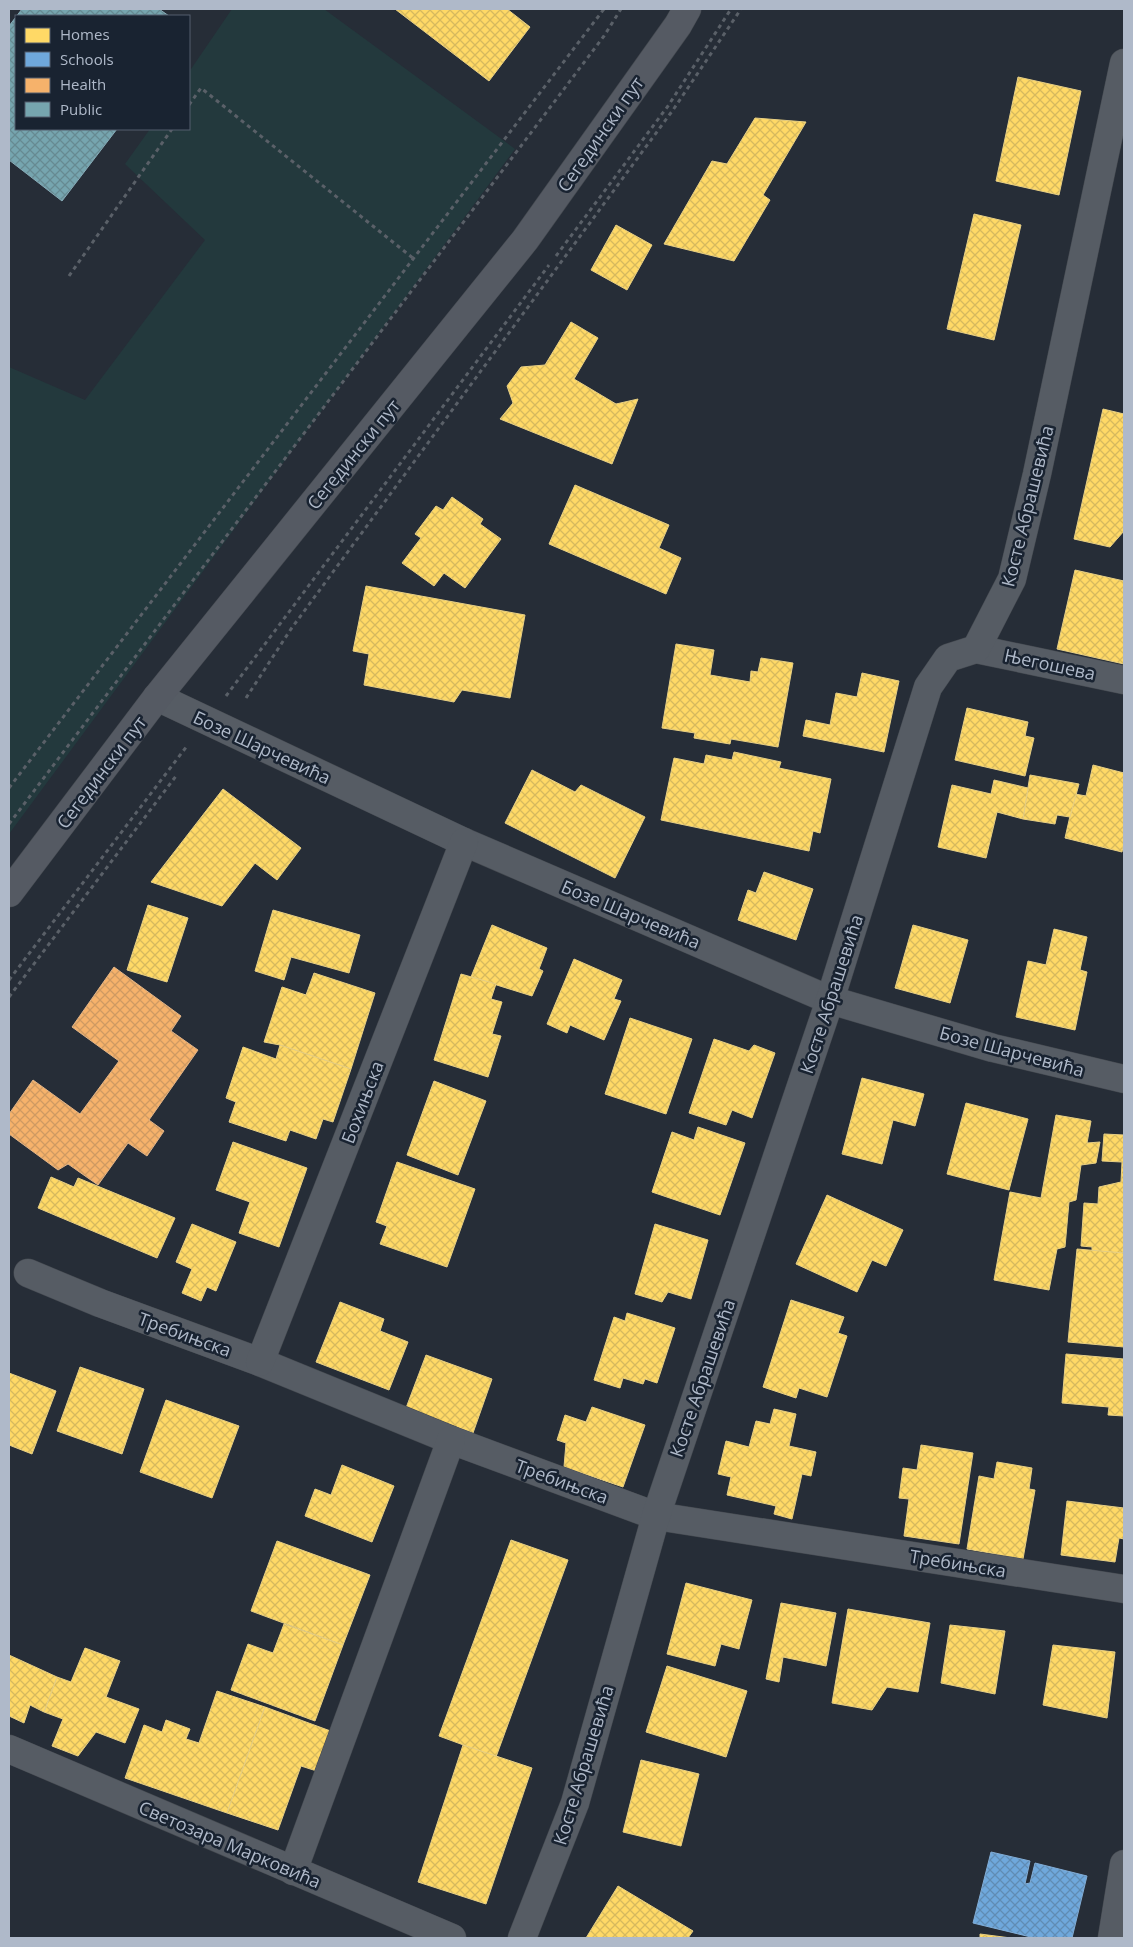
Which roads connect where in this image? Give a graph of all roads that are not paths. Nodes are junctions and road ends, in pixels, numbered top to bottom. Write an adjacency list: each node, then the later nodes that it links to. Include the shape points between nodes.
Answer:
1 (687, 9): 5 (main road, Сегедински пут, via 525,240)
2 (1124, 63): 3 (street, Косте Абрашевића, via 1038,474 1012,579)
3 (976, 649): 4 (street, Његошева); 8 (street, Косте Абрашевића, via 948,658 928,687)
4 (1124, 680)
5 (157, 697): 6 (street, Бозе Шарчевића); 7 (main road, Сегедински пут)
6 (464, 842): 8 (street, Бозе Шарчевића); 11 (street, Бохињска)
7 (9, 894)
8 (830, 1000): 9 (street, Бозе Шарчевића, via 994,1048); 13 (street, Косте Абрашевића)
9 (1124, 1079)
10 (28, 1273): 11 (street, Требињска)
11 (260, 1362): 12 (street, Требињска)
12 (451, 1440): 13 (street, Требињска); 17 (street)
13 (656, 1516): 14 (street, Требињска); 19 (street, Косте Абрашевића, via 575,1803)
14 (1124, 1589)
15 (9, 1749): 17 (street, Светозара Марковића)
16 (1124, 1864): 20 (street)
17 (292, 1871): 18 (street, Светозара Марковића)
18 (452, 1938)
19 (522, 1938)
20 (1112, 1938)

